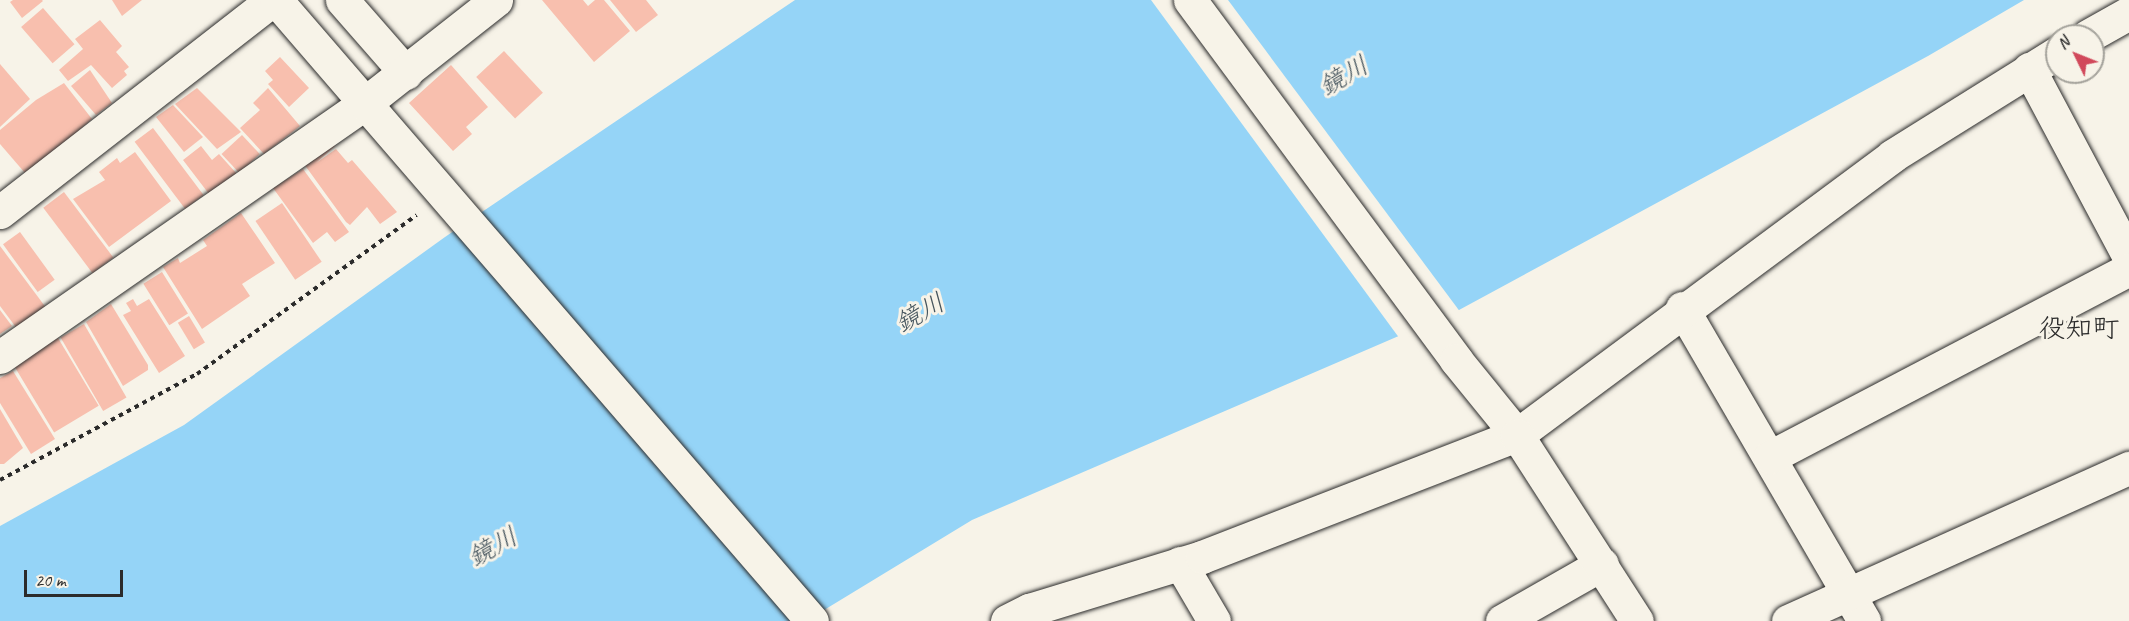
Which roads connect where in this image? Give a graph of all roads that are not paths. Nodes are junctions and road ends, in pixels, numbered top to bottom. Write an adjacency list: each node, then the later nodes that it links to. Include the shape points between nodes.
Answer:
1 (274, 0): 9 (street); 10 (street)
2 (342, 0): 8 (street)
3 (496, 0): 8 (street)
4 (1190, 0): 15 (street, via 1456,360)
5 (2129, 13): 6 (street)
6 (2105, 26)
7 (2043, 61): 11 (street); 13 (street, via 1892,156)
8 (415, 65): 9 (street)
9 (364, 104): 14 (street); 21 (street)
10 (0, 212)
11 (2129, 257)
12 (2129, 268): 16 (street)
13 (1682, 308): 15 (street); 16 (street)
14 (0, 357)
15 (1517, 435): 18 (street); 19 (street)
16 (1770, 457): 20 (street)
17 (2129, 468): 20 (street)
18 (1180, 563): 22 (street, via 1029,610); 23 (street)
19 (1602, 564): 24 (street); 25 (street)
20 (1857, 608): 26 (street)
21 (812, 621)
22 (1007, 621)
23 (1214, 621)
24 (1502, 621)
25 (1636, 621)
26 (1788, 621)

